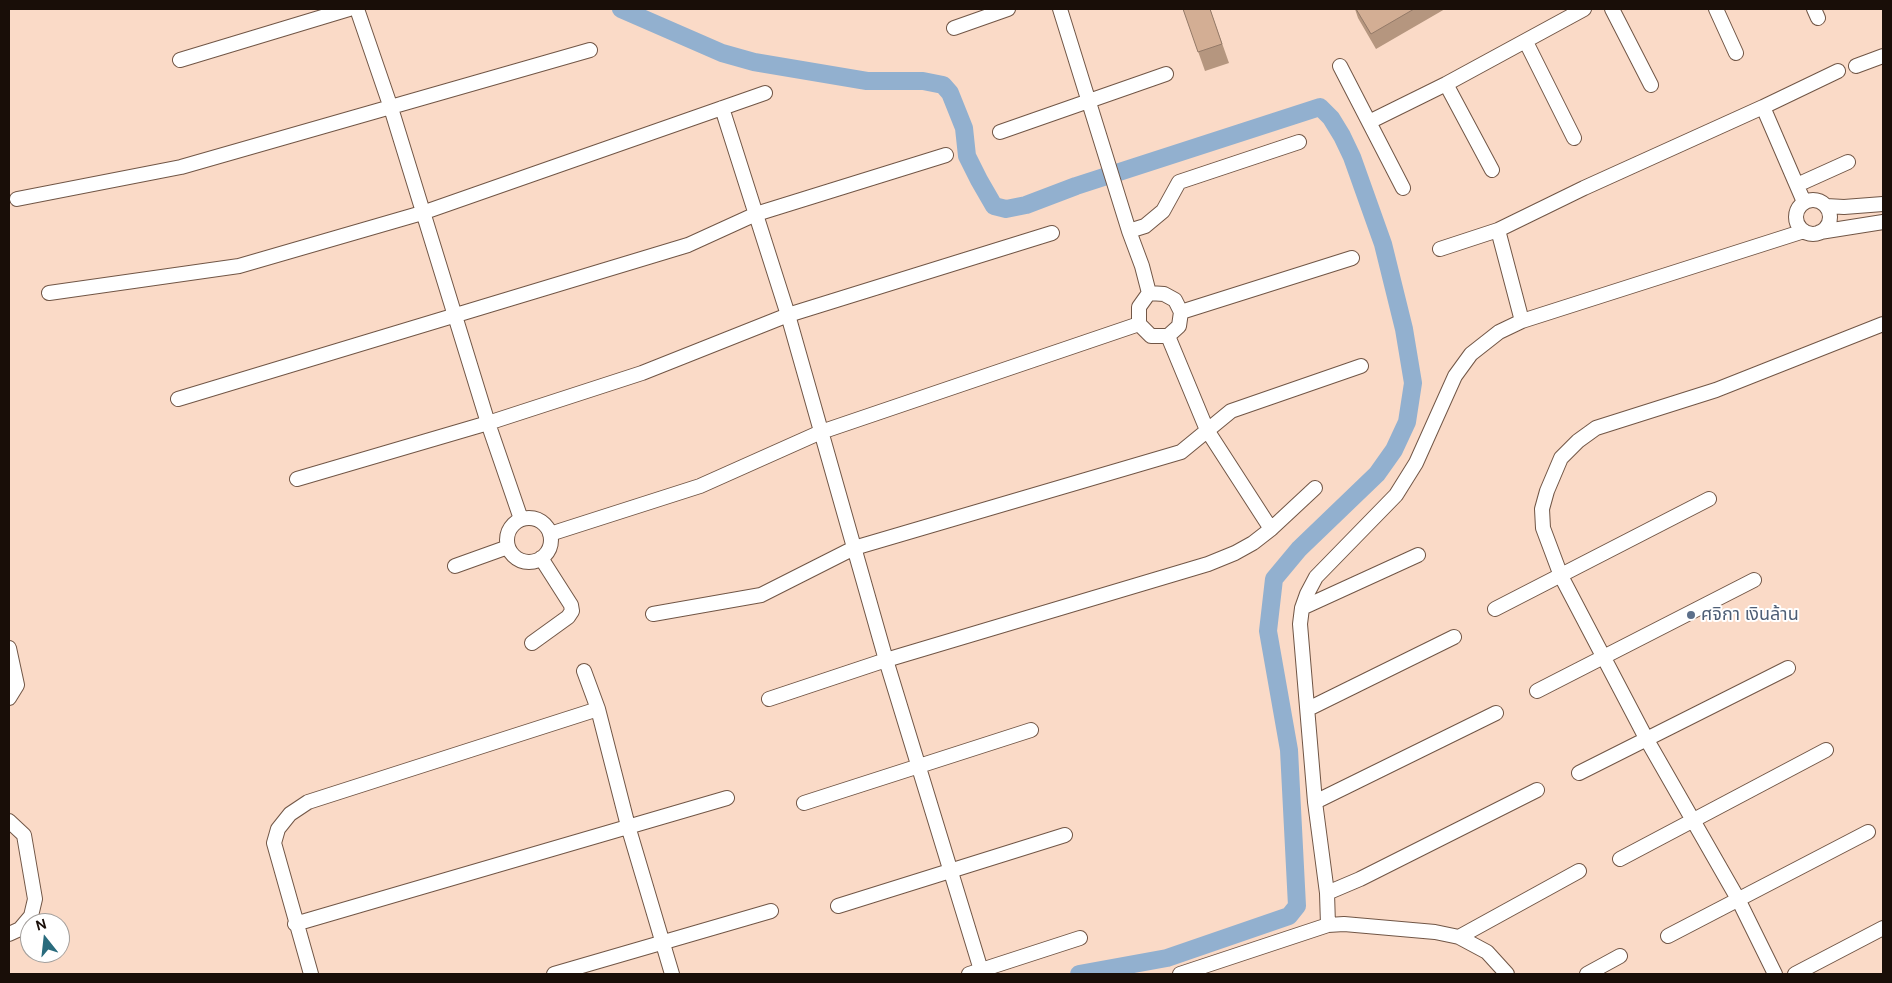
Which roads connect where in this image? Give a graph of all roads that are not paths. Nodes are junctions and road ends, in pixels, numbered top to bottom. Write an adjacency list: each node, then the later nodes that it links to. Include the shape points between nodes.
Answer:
1 (350, 9): 13 (street)
2 (357, 9): 23 (street)
3 (1008, 9): 8 (street)
4 (1060, 9): 21 (street)
5 (1584, 9): 9 (street)
6 (1612, 9): 19 (street)
7 (1716, 9): 11 (street)
8 (954, 28)
9 (1526, 42): 18 (street); 27 (street)
10 (590, 50): 23 (street)
11 (1736, 53)
12 (1883, 56): 15 (street)
13 (180, 60)
14 (1340, 66): 25 (street)
15 (1856, 66)
16 (1838, 71): 22 (street)
17 (1166, 74): 21 (street)
18 (1446, 84): 25 (street); 31 (street)
19 (1652, 85)
20 (765, 93): 24 (street)
21 (1088, 102): 26 (street); 42 (street)
22 (1763, 107): 32 (street); 41 (street)
23 (392, 108): 34 (street, via 181,167); 38 (street)
24 (722, 108): 38 (street); 39 (street)
25 (1369, 122): 33 (street)
26 (1000, 132)
27 (1574, 138)
28 (1299, 142): 42 (street, via 1180,182 1163,211 1145,226)
29 (946, 155): 39 (street)
30 (1848, 162): 32 (street)
31 (1492, 170)
32 (1797, 185): 35 (street)
33 (1403, 188)
34 (17, 199)
35 (1804, 202): 37 (street, via 1814,200); 43 (street, via 1796,217)
36 (1883, 204): 37 (street)
37 (1826, 206): 44 (street, via 1829,220)
38 (422, 213): 49 (street, via 239,266); 51 (street)
39 (756, 214): 51 (street, via 688,245); 52 (street)
40 (1883, 222): 44 (street)
41 (1498, 230): 46 (street); 53 (street)
42 (1129, 231): 48 (street)
43 (1804, 231): 44 (street); 53 (street)
44 (1820, 232)
45 (1052, 233): 52 (street)
46 (1440, 249)
47 (1352, 258): 50 (street)
48 (1149, 293): 50 (street, via 1164,294 1175,300); 54 (street, via 1139,308)
49 (49, 294)
50 (1181, 312): 56 (street, via 1179,326)
51 (455, 315): 58 (street); 59 (street)
52 (788, 315): 59 (street, via 642,373); 61 (street)
53 (1522, 321): 75 (street, via 1499,332 1470,354 1454,376 1416,463 1396,495 1316,577)
54 (1139, 324): 56 (street, via 1151,336); 61 (street)
55 (1883, 324): 73 (street, via 1716,390 1596,428 1578,441 1562,458 1542,509 1542,528)
56 (1168, 336): 60 (street)
57 (1361, 366): 60 (street, via 1231,411)
58 (178, 399)
59 (488, 423): 62 (street); 65 (street)
60 (1206, 430): 66 (street); 69 (street, via 1181,452)
61 (821, 432): 67 (street, via 700,486); 69 (street)
62 (297, 479)
63 (1315, 488): 66 (street)
64 (1709, 500): 73 (street)
65 (521, 519): 67 (street, via 539,520); 68 (street, via 509,531)
66 (1271, 529): 82 (street, via 1241,550 1208,564)
67 (550, 534): 71 (street, via 550,547)
68 (508, 547): 71 (street, via 522,561); 72 (street)
69 (854, 548): 77 (street, via 761,595); 82 (street)
70 (1418, 555): 75 (street)
71 (542, 558): 79 (street, via 571,604 572,611)
72 (455, 566)
73 (1561, 576): 76 (street); 81 (street)
74 (1754, 580): 81 (street)
75 (1302, 608): 89 (street, via 1300,624)
76 (1495, 609)
77 (653, 614)
78 (1454, 638): 89 (street)
79 (532, 643)
80 (9, 648): 86 (street, via 17,685)
81 (1604, 657): 85 (street); 92 (street)
82 (886, 660): 87 (street); 94 (street)
83 (1788, 668): 92 (street)
84 (584, 671): 88 (street)
85 (1537, 691)
86 (9, 698)
87 (769, 699)
88 (598, 709): 102 (street); 112 (street, via 308,802 290,814 278,829 274,843)
89 (1308, 709): 98 (street)
90 (1496, 713): 98 (street)
91 (1030, 730): 94 (street)
92 (1647, 740): 95 (street); 100 (street)
93 (1826, 750): 100 (street)
94 (919, 766): 99 (street); 106 (street)
95 (1579, 774)
96 (1536, 790): 108 (street)
97 (727, 798): 102 (street)
98 (1315, 802): 108 (street)
99 (804, 803)
100 (1692, 820): 105 (street); 109 (street)
101 (9, 821): 115 (street, via 24,835 35,899 32,916 20,929)
102 (628, 826): 112 (street); 119 (street)
103 (1868, 832): 109 (street)
104 (1065, 835): 106 (street)
105 (1620, 859)
106 (950, 870): 110 (street); 121 (street)
107 (1579, 871): 117 (street)
108 (1327, 893): 113 (street)
109 (1738, 899): 116 (street); 128 (street)
110 (838, 906)
111 (771, 911): 119 (street)
112 (296, 924): 122 (street)
113 (1328, 925): 117 (street, via 1435,932); 125 (street)
114 (1883, 928): 129 (street)
115 (9, 934)
116 (1668, 936)
117 (1459, 937): 126 (street, via 1487,952)
118 (1080, 938): 121 (street)
119 (662, 941): 123 (street); 124 (street)
120 (1620, 956): 127 (street)
121 (975, 972)
122 (311, 974)
123 (554, 974)
124 (672, 974)
125 (1180, 974)
126 (1507, 974)
127 (1587, 974)
128 (1775, 974)
129 (1794, 974)

